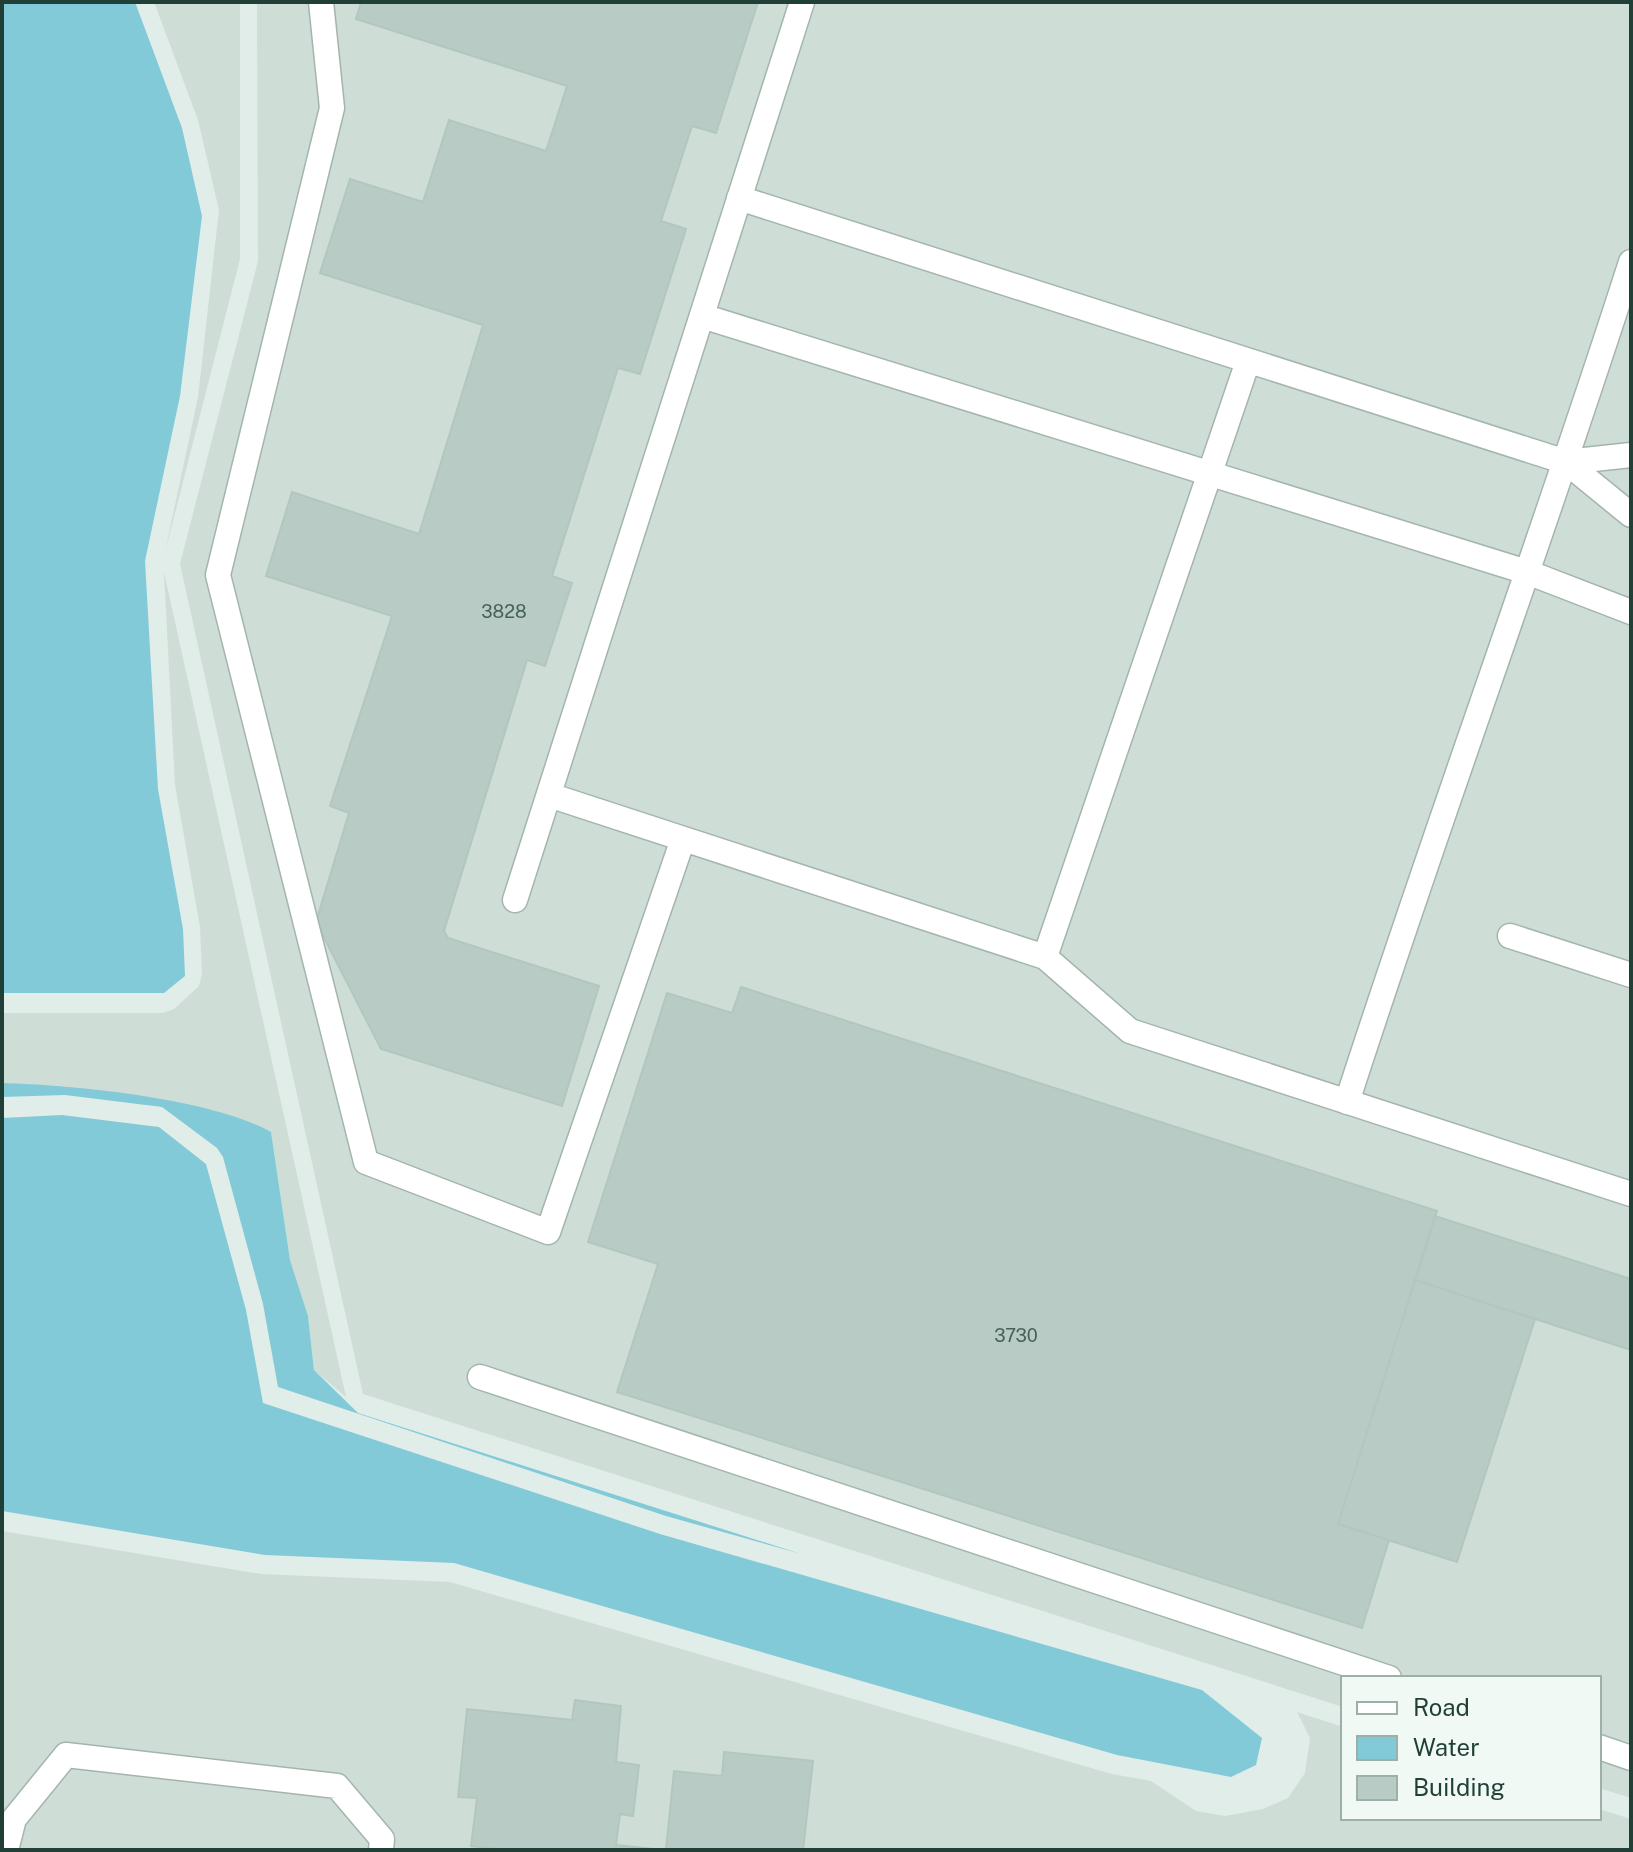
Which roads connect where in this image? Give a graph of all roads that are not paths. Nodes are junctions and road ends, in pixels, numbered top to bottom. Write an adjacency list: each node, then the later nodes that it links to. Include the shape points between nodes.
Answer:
1 (321, 2): 14 (lane, via 332,108 218,575 366,1162 548,1232)
2 (802, 2): 3 (lane)
3 (739, 198): 5 (lane); 6 (lane)
4 (1631, 262): 8 (lane)
5 (702, 316): 9 (lane); 13 (lane)
6 (1248, 361): 8 (lane); 9 (lane)
7 (1631, 455): 8 (lane)
8 (1566, 462): 10 (lane); 11 (lane)
9 (1209, 476): 11 (lane); 17 (lane)
10 (1631, 515)
11 (1527, 572): 12 (lane); 19 (lane)
12 (1631, 612)
13 (549, 795): 14 (lane); 15 (lane)
14 (683, 839): 17 (lane)
15 (515, 900)
16 (1510, 936): 18 (lane)
17 (1045, 957): 19 (lane, via 1130,1031)
18 (1631, 975)
19 (1347, 1102): 20 (lane)
20 (1631, 1194)
21 (480, 1377): 22 (lane)
22 (1383, 1676)
23 (1601, 1748): 24 (lane)
24 (1631, 1758)
25 (6, 1850): 26 (lane, via 14,1819 66,1755 337,1786 382,1839)
26 (381, 1850)

